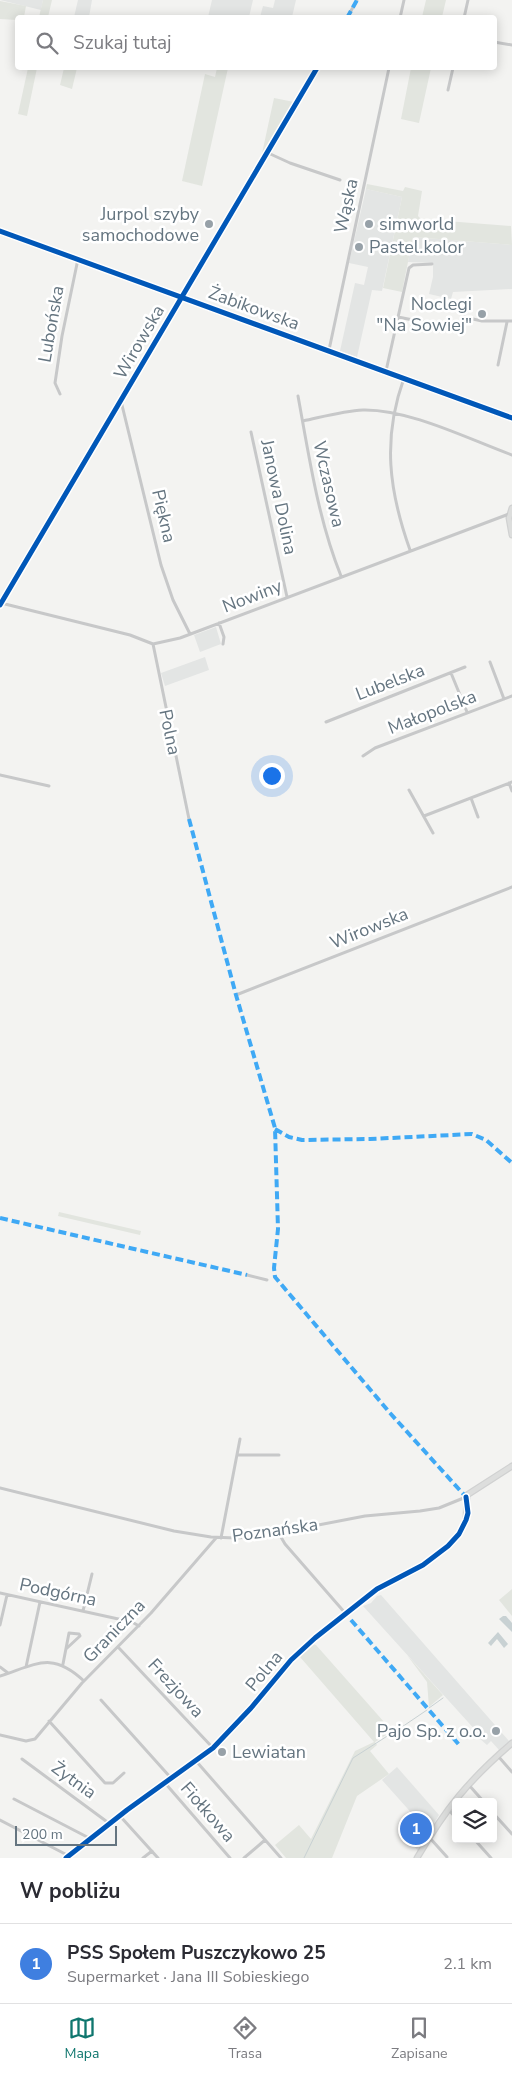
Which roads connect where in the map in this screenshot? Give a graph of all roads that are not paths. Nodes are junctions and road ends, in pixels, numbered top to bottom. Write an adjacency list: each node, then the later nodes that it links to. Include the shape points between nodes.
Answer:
1 (357, 0): 4 (street)
2 (404, 0): 5 (street)
3 (468, 0): 6 (street)
4 (349, 15)
5 (401, 15)
6 (465, 15)
7 (497, 42): 8 (street)
8 (512, 45)
9 (316, 70): 13 (street, Wirowska)
10 (389, 70): 23 (street, Wąska)
11 (453, 70): 12 (street)
12 (448, 90)
13 (266, 152): 14 (street); 18 (street, Wirowska)
14 (340, 180)
15 (0, 231): 16 (street, Żabikowska)
16 (78, 259): 18 (street, Żabikowska); 27 (street, Lubońska, via 55,383)
17 (432, 264): 19 (street, via 410,266)
18 (181, 296): 23 (street, Żabikowska); 29 (street, Wirowska)
19 (398, 316): 22 (street); 25 (street)
20 (464, 317): 21 (street)
21 (510, 322): 24 (street)
22 (443, 326)
23 (329, 350): 25 (street, Żabikowska)
24 (498, 365)
25 (386, 371): 26 (street, Żabikowska)
26 (404, 378): 30 (street); 31 (street, Żabikowska)
27 (60, 394)
28 (298, 396): 32 (street, Wczasowa)
29 (121, 400): 41 (street, Wirowska); 43 (street, Piękna, via 162,565)
30 (393, 413): 32 (street, via 356,411); 34 (street); 38 (street, via 389,445 391,468)
31 (512, 418)
32 (303, 421): 39 (street, Wczasowa, via 327,536)
33 (251, 432): 40 (street, Janowa Dolina)
34 (512, 455)
35 (512, 508): 36 (street)
36 (509, 514): 37 (street); 38 (street, Nowiny)
37 (512, 535)
38 (410, 550): 39 (street, Nowiny)
39 (341, 576): 40 (street, Nowiny)
40 (287, 597): 42 (street, Nowiny)
41 (0, 604): 44 (street, via 134,636)
42 (219, 623): 43 (street, Nowiny); 45 (street)
43 (190, 634): 44 (street, Nowiny)
44 (153, 644): 61 (street, Polna)
45 (223, 644)
46 (490, 662): 50 (street)
47 (464, 667): 48 (street, Lubelska)
48 (451, 673): 51 (street); 52 (street, Lubelska)
49 (512, 696): 50 (street, Małopolska)
50 (504, 699): 51 (street, Małopolska)
51 (467, 712): 53 (street, Małopolska, via 375,748)
52 (326, 722)
53 (363, 756)
54 (0, 775): 56 (street)
55 (510, 782): 58 (street); 59 (street)
56 (49, 786)
57 (408, 790): 60 (street)
58 (512, 791)
59 (471, 798): 60 (street); 62 (street)
60 (424, 816): 63 (street)
61 (189, 817)
62 (478, 817)
63 (433, 833)
64 (512, 887): 65 (street, Wirowska)
65 (236, 995)
66 (247, 1275): 67 (street)
67 (267, 1280)
68 (240, 1438): 69 (street)
69 (237, 1454): 70 (street); 76 (street)
70 (279, 1454)
71 (512, 1466): 73 (street, Poznańska)
72 (0, 1488): 75 (street, Poznańska)
73 (466, 1497): 74 (street, Poznańska, via 438,1508); 82 (street, Polna, via 466,1520 449,1544 423,1565 377,1589)
74 (278, 1532): 76 (street, Poznańska, via 249,1538); 82 (street)
75 (216, 1538): 76 (street, Poznańska); 84 (street, Graniczna)
76 (221, 1538)
77 (92, 1574): 81 (street)
78 (0, 1593): 79 (street, Podgórna)
79 (7, 1595): 80 (street, Podgórna); 83 (street)
80 (40, 1602): 81 (street, Podgórna); 89 (street)
81 (83, 1611): 84 (street, Podgórna)
82 (346, 1614): 97 (street, Polna, via 296,1654)
83 (0, 1625)
84 (138, 1626): 85 (street, Graniczna)
85 (118, 1647): 92 (street, Graniczna); 97 (street, Frezjowa)
86 (66, 1649): 86 (street, via 70,1632 79,1634 79,1637); 87 (street)
87 (63, 1664): 89 (street, via 48,1662); 92 (street)
88 (0, 1667): 90 (street)
89 (26, 1667): 90 (street)
90 (8, 1673): 91 (street)
91 (0, 1676)
92 (84, 1681): 94 (street, Graniczna)
93 (101, 1700): 103 (street)
94 (49, 1721): 95 (street, Graniczna, via 35,1739 29,1741); 102 (street, via 105,1783 113,1783)
95 (0, 1735)
96 (512, 1743): 98 (street)
97 (213, 1748): 100 (street, Polna)
98 (498, 1756): 101 (street); 105 (street)
99 (22, 1758): 113 (street, Żytnia)
100 (196, 1761): 103 (street, Polna); 117 (street)
101 (512, 1772)
102 (124, 1773)
103 (171, 1779): 104 (street, Polna)
104 (165, 1783): 110 (street, Polna); 124 (street, Fiołkowa)
105 (468, 1783): 106 (street); 108 (street)
106 (481, 1798)
107 (14, 1799): 116 (street)
108 (447, 1809): 109 (street); 115 (street)
109 (452, 1814)
110 (120, 1816): 113 (street, Polna); 119 (street)
111 (497, 1817): 114 (street)
112 (0, 1820): 120 (street)
113 (110, 1824): 116 (street, Polna)
114 (512, 1834)
115 (429, 1838): 121 (street); 127 (street)
116 (91, 1839): 120 (street, Polna)
117 (265, 1840): 125 (street); 126 (street)
118 (478, 1843): 128 (street)
119 (152, 1851): 122 (street); 123 (street)
120 (68, 1857)
121 (447, 1857)
122 (144, 1858)
123 (158, 1858)
124 (230, 1858)
125 (244, 1858)
126 (281, 1858)
127 (417, 1858)
128 (491, 1858)

